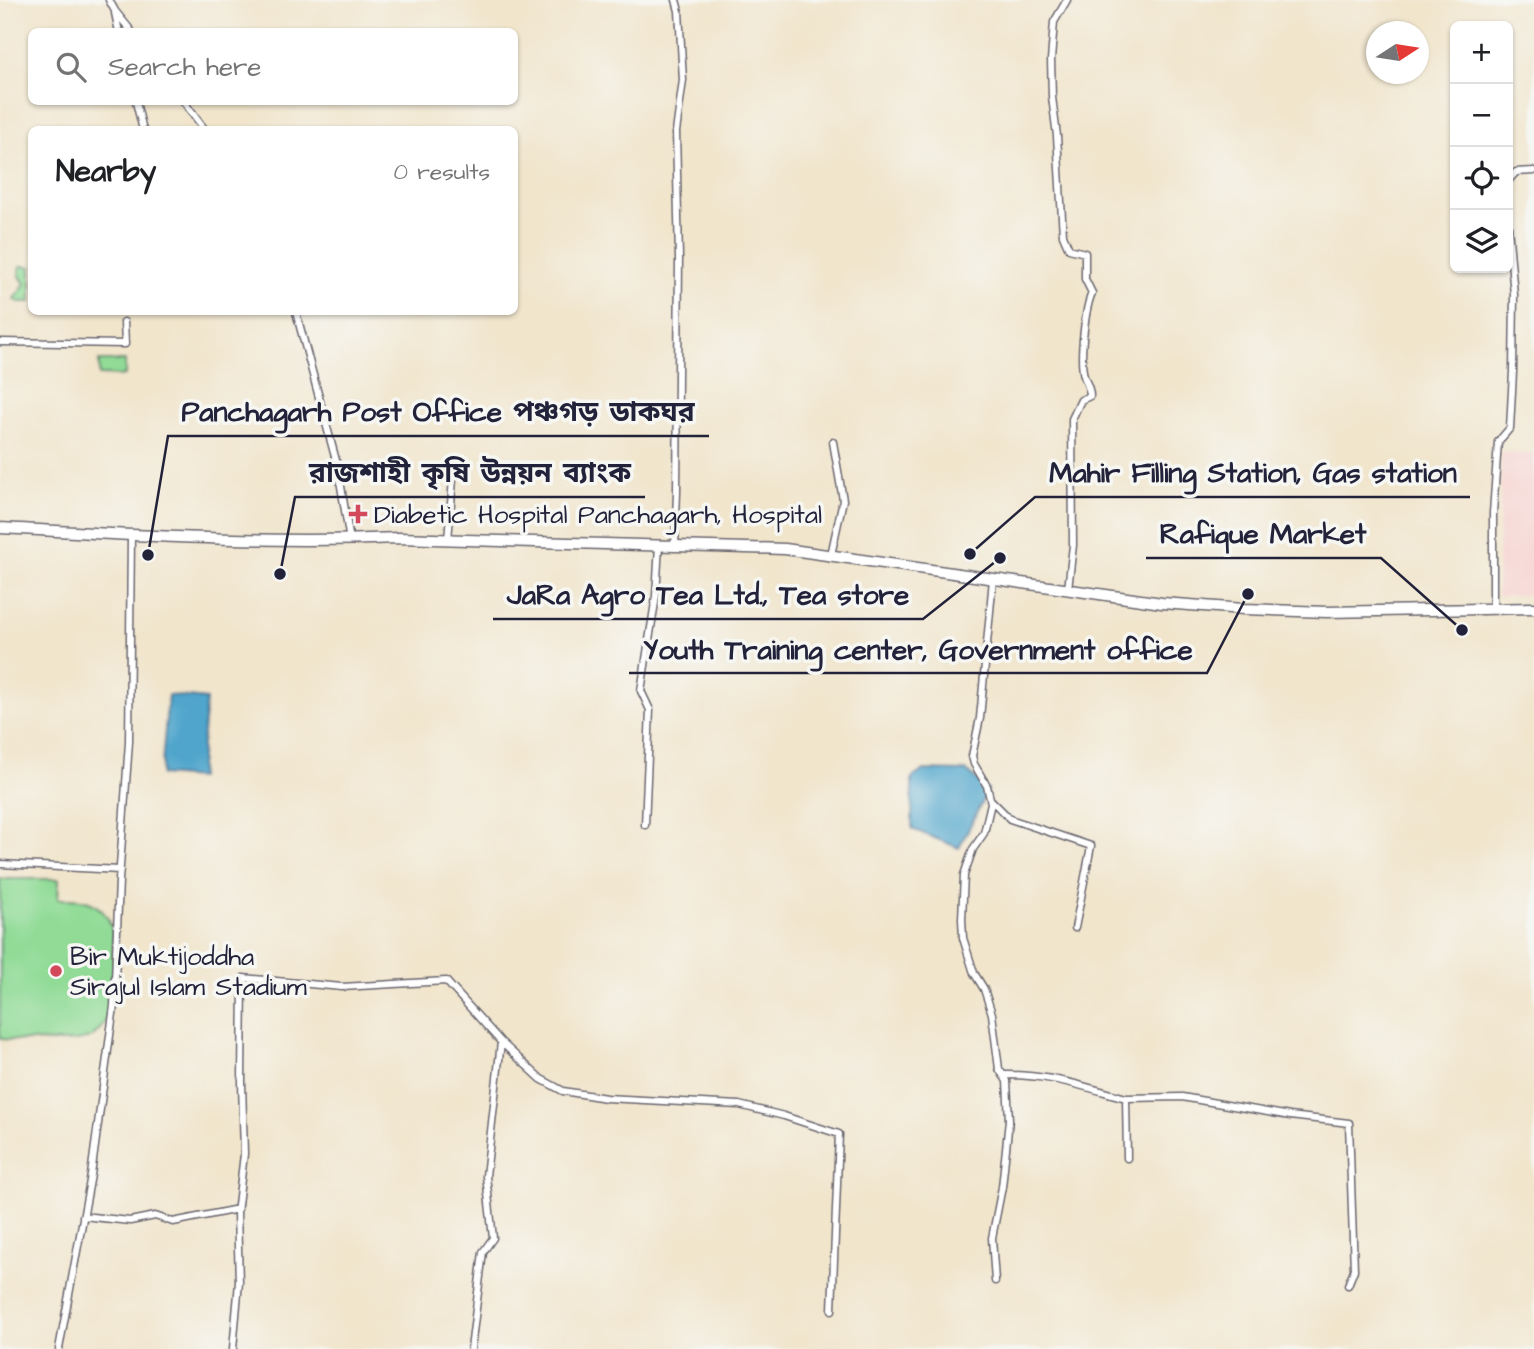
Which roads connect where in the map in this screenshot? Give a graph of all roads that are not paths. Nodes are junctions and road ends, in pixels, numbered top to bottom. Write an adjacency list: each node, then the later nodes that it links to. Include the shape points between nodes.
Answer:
1 (109, 0): 4 (street)
2 (676, 0): 24 (street, via 683,80 676,132)
3 (1067, 0): 27 (street, via 1054,22 1052,46 1063,235 1069,250 1085,253 1092,293 1082,364 1090,396 1081,400 1072,419 1073,545)
4 (115, 11): 5 (street); 6 (street)
5 (118, 28)
6 (129, 28)
7 (137, 105): 9 (street)
8 (186, 105): 10 (street)
9 (142, 126)
10 (202, 126)
11 (1534, 171): 12 (street)
12 (1513, 175)
13 (1512, 273): 29 (street, via 1510,428 1498,443)
14 (297, 315): 22 (street, via 338,468)
15 (124, 322): 16 (street, via 125,344)
16 (0, 342)
17 (832, 442): 25 (street, via 843,500)
18 (454, 467): 21 (street)
19 (0, 528): 20 (highway)
20 (131, 535): 22 (highway); 33 (street, via 129,742)
21 (449, 540): 22 (highway); 23 (highway)
22 (350, 541)
23 (659, 545): 24 (highway); 31 (street, via 641,691 650,710)
24 (675, 545): 25 (highway)
25 (831, 555): 26 (highway)
26 (993, 579): 27 (highway); 30 (street, via 972,756)
27 (1068, 589): 29 (highway, via 1244,609)
28 (1534, 608): 29 (highway)
29 (1493, 609)
30 (990, 799): 34 (street, via 1010,819 1091,846); 36 (street, via 984,833 964,875 963,938 992,1014)
31 (646, 825)
32 (0, 864): 33 (street)
33 (120, 870): 40 (street, via 114,1006)
34 (1075, 928)
35 (501, 1042): 39 (street, via 446,981 342,987 243,978 244,1154); 43 (street, via 541,1079 563,1091 606,1098 738,1105 839,1134); 46 (street, via 486,1176 493,1238 483,1252)
36 (1003, 1075): 37 (street, via 1068,1080); 41 (street, via 1009,1120 992,1238)
37 (1126, 1098): 38 (street); 42 (street, via 1182,1097 1349,1123 1354,1270)
38 (1127, 1158)
39 (238, 1209): 40 (street, via 173,1222 155,1216 130,1221); 45 (street, via 239,1282)
40 (83, 1216): 44 (street)
41 (995, 1281)
42 (1348, 1285)
43 (832, 1310)
44 (59, 1349)
45 (233, 1349)
46 (471, 1349)

